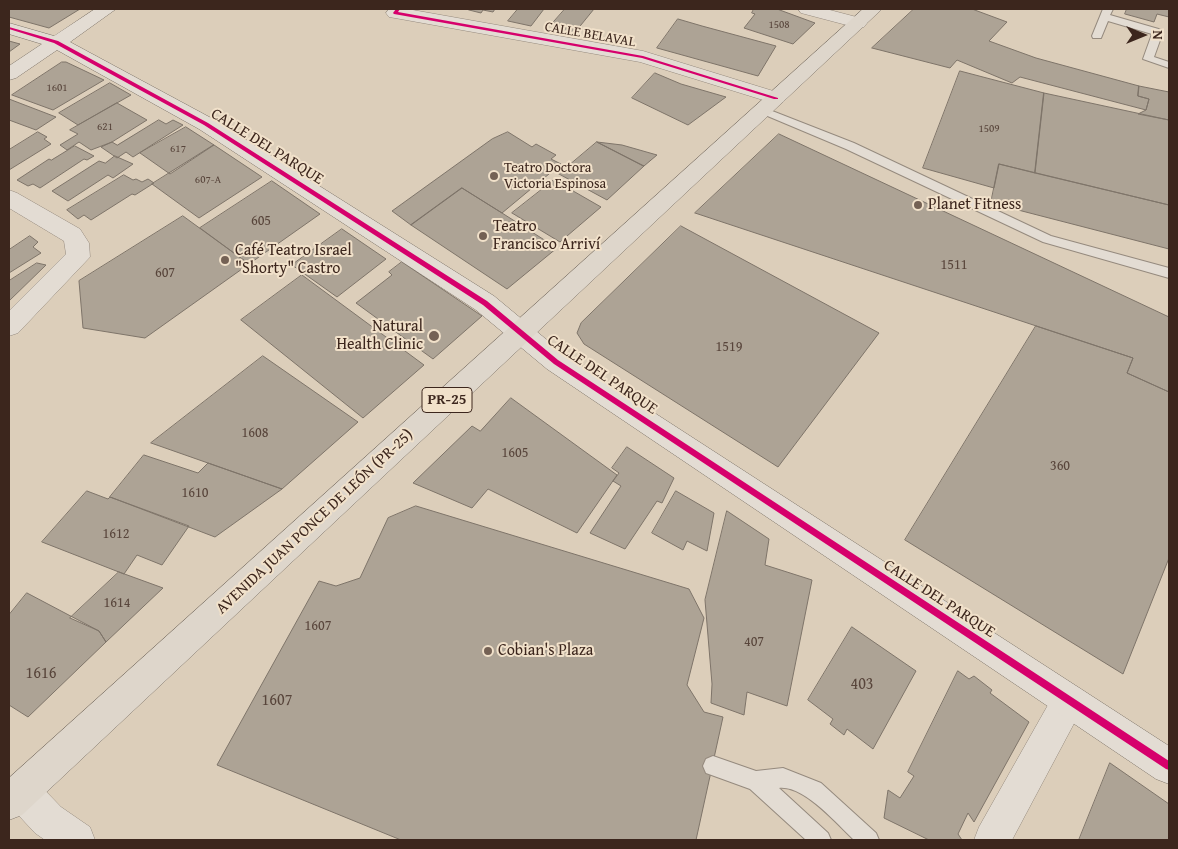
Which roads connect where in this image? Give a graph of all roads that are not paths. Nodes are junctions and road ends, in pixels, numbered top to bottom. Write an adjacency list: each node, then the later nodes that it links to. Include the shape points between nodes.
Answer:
1 (107, 9): 8 (street)
2 (807, 9): 5 (street)
3 (396, 11): 11 (street, CALLE BELAVAL, via 643,57)
4 (1106, 13): 7 (lane); 9 (lane, via 1158,32 1148,59)
5 (866, 16): 11 (main road, AVENIDA JUAN PONCE DE LEÓN (PR-25) / PR-25)
6 (9, 28): 8 (street, CALLE DEL PARQUE)
7 (1097, 36)
8 (56, 42): 10 (street); 15 (street, CALLE DEL PARQUE, via 206,124 485,303)
9 (1169, 65)
10 (9, 74)
11 (769, 104): 13 (lane, via 1046,239); 15 (main road, AVENIDA JUAN PONCE DE LEÓN (PR-25) / PR-25)
12 (9, 198): 14 (street, via 72,235 77,243 78,257)
13 (1169, 273)
14 (9, 326)
15 (519, 333): 16 (street, CALLE DEL PARQUE, via 556,362); 20 (main road, AVENIDA JUAN PONCE DE LEÓN (PR-25) / PR-25, via 193,635)
16 (1069, 701): 18 (street, CALLE DEL PARQUE); 24 (street)
17 (713, 766): 19 (lane)
18 (1169, 766)
19 (756, 780): 22 (lane); 23 (lane, via 783,778 814,790)
20 (13, 792): 21 (street)
21 (77, 840)
22 (822, 840)
23 (869, 840)
24 (992, 840)

